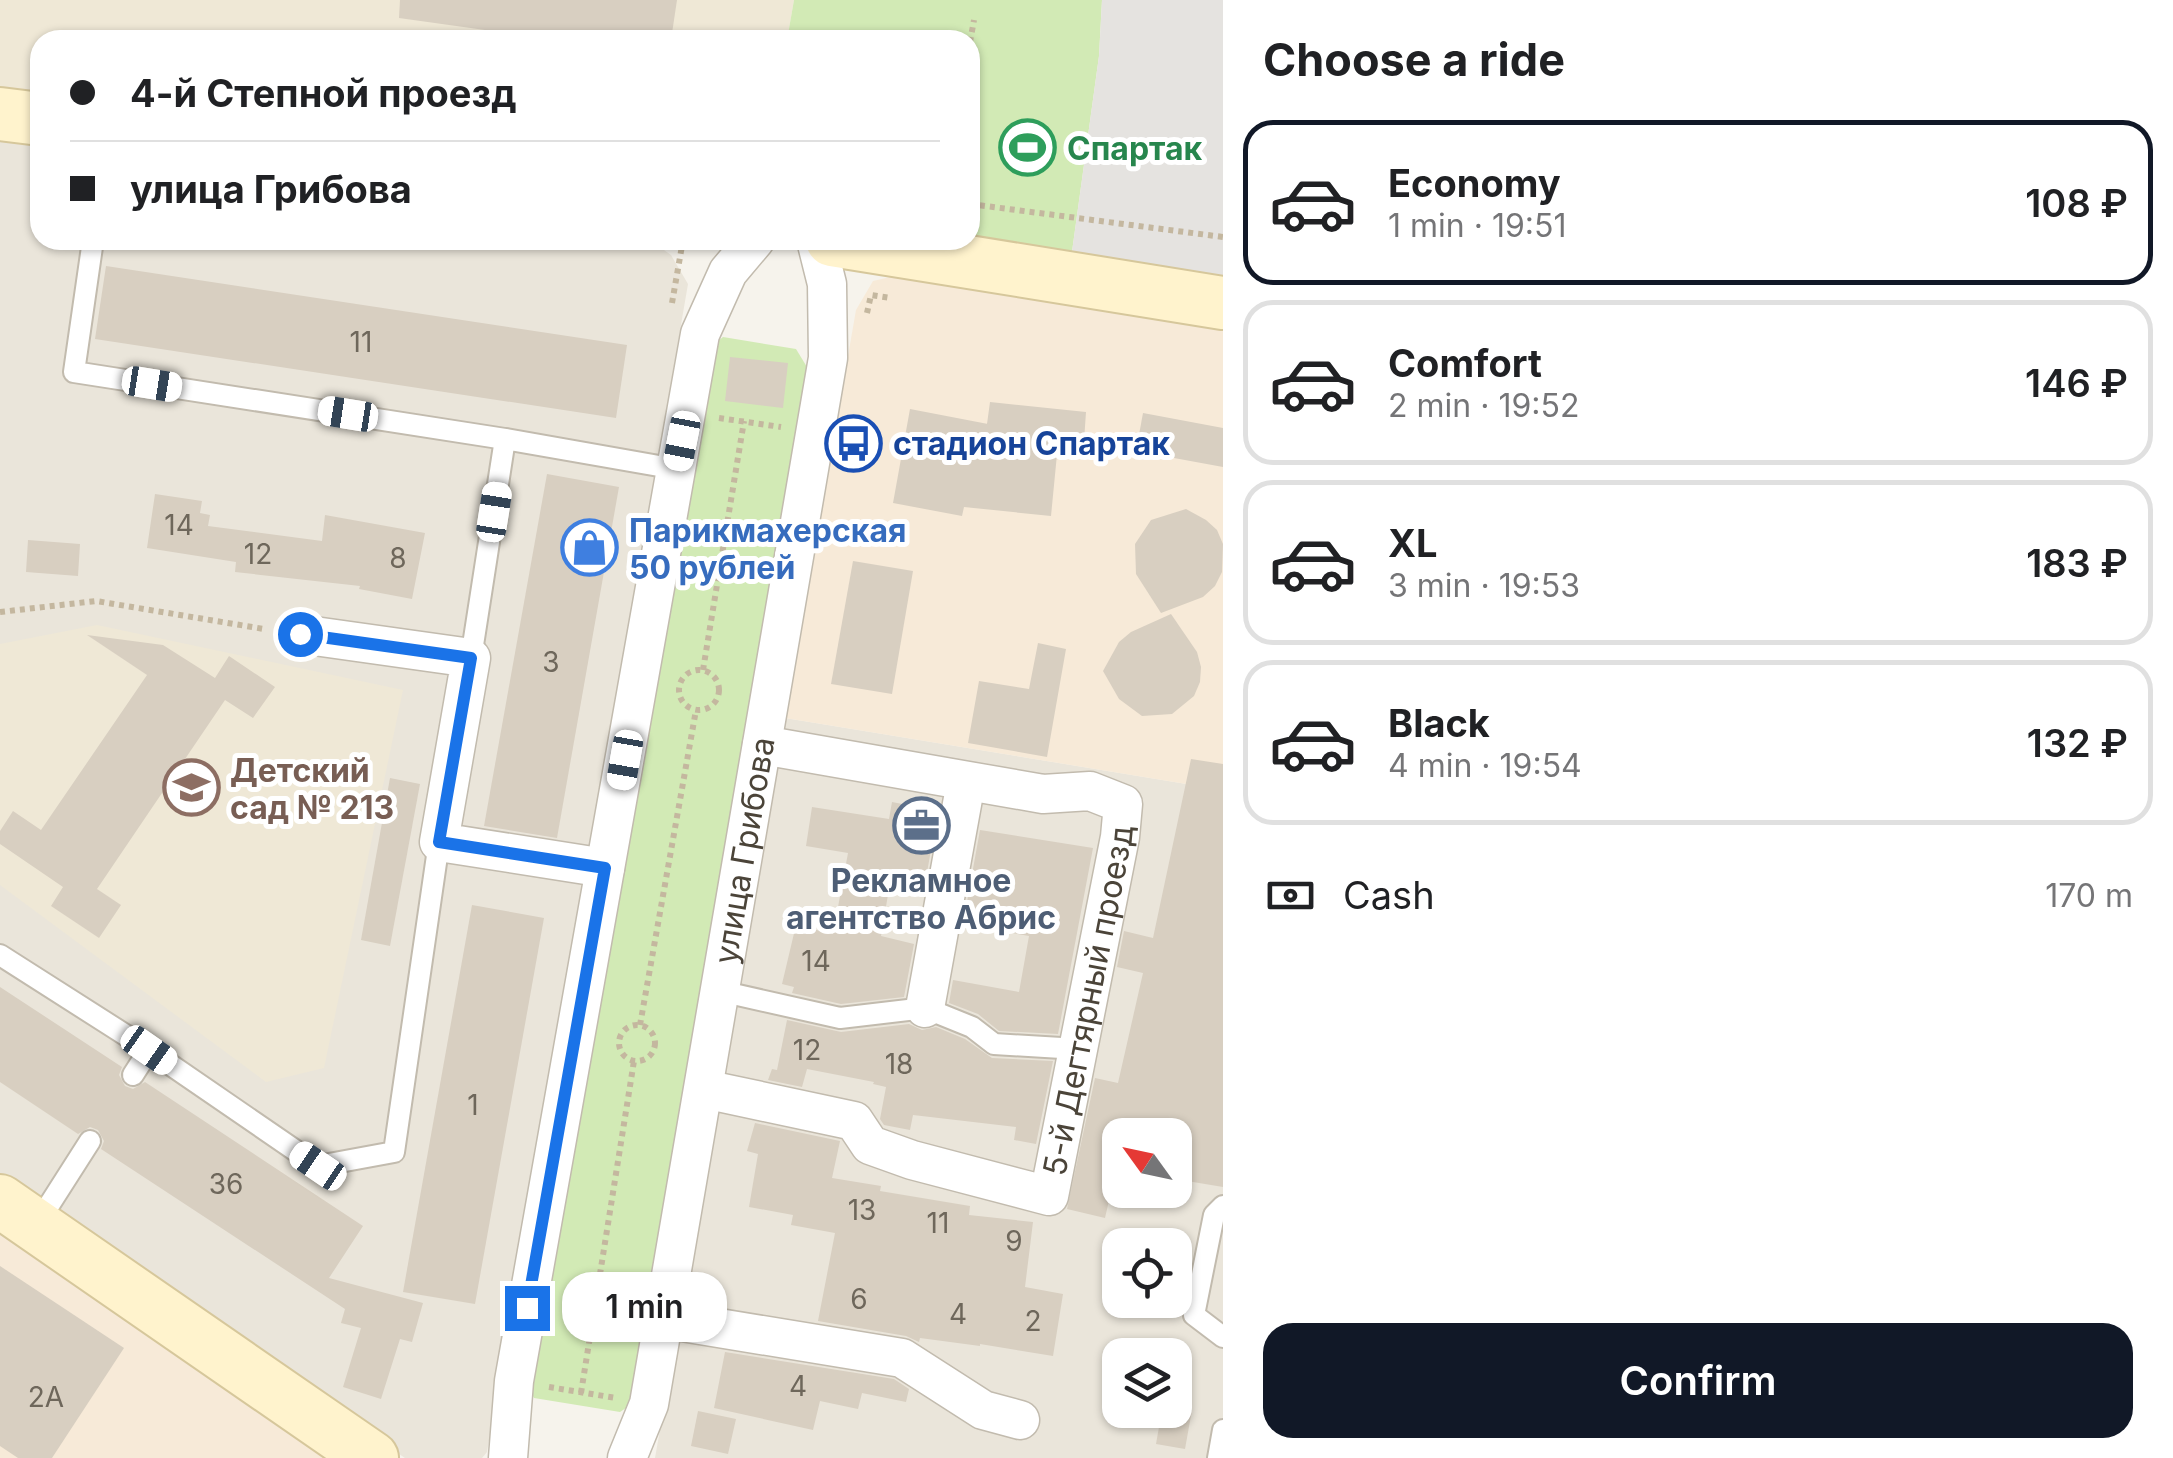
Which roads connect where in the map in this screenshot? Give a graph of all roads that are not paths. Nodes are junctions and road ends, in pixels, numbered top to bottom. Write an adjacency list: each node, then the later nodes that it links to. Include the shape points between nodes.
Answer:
1 (0, 114): 2 (main road)
2 (30, 118)
3 (92, 250): 8 (lane, via 74,372)
4 (746, 250): 9 (street, via 728,272 700,334)
5 (818, 250): 12 (street, улица Грибова, via 827,284 828,358)
6 (893, 250): 7 (main road)
7 (1223, 304)
8 (505, 439): 9 (lane); 11 (lane)
9 (676, 469): 15 (street)
10 (300, 634): 11 (street)
11 (471, 658): 14 (street)
12 (762, 745): 13 (street); 17 (street, улица Грибова)
13 (966, 782): 18 (street); 19 (street, 5-й Дегтярный проезд, via 1043,794 1090,791 1124,804)
14 (439, 842): 15 (street); 20 (lane, via 394,1152 318,1166)
15 (605, 868): 31 (street, via 514,1381)
16 (0, 955): 20 (lane)
17 (720, 991): 18 (lane, via 840,1018); 22 (street, улица Грибова)
18 (925, 1008): 19 (lane, via 994,1044)
19 (1078, 1049): 22 (street, 5-й Дегтярный проезд, via 1049,1196 870,1145 854,1121)
20 (149, 1050): 21 (lane)
21 (134, 1075)
22 (704, 1089): 26 (street, улица Грибова)
23 (90, 1141): 25 (lane)
24 (1223, 1206): 27 (lane, via 1214,1215 1194,1315)
25 (18, 1213): 30 (main road)
26 (664, 1319): 28 (street, via 902,1358 983,1410); 32 (street, улица Грибова, via 649,1404)
27 (1223, 1337)
28 (1020, 1420)
29 (1223, 1430): 33 (lane)
30 (372, 1458)
31 (508, 1458)
32 (627, 1458)
33 (1218, 1458)

